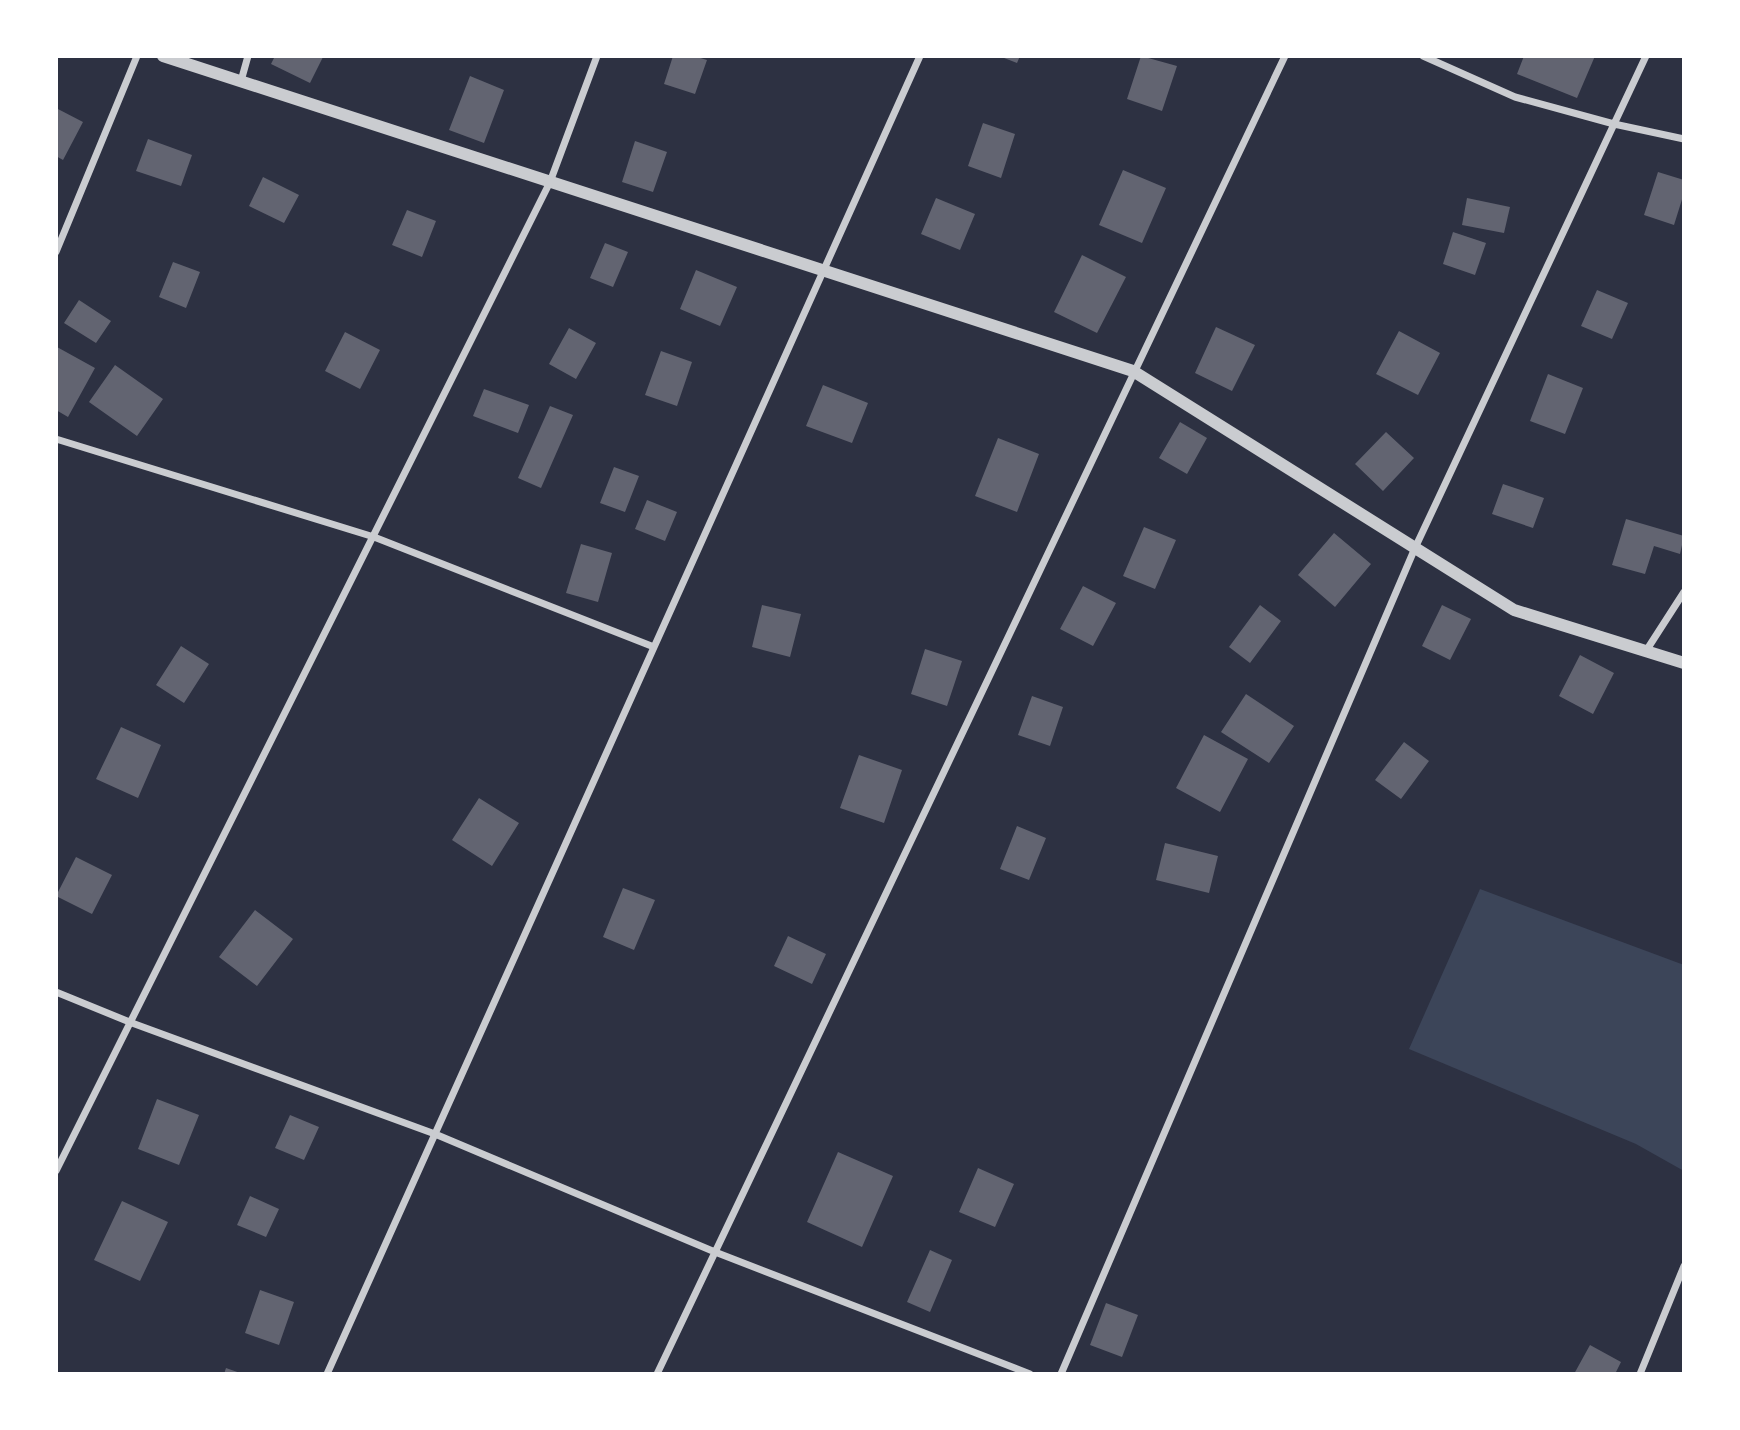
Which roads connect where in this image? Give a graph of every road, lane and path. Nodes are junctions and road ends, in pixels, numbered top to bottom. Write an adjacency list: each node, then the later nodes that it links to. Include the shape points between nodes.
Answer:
1 (137, 56): 13 (street)
2 (163, 56): 9 (street)
3 (248, 56): 9 (street)
4 (597, 56): 12 (street)
5 (920, 56): 14 (street)
6 (1285, 56): 15 (street)
7 (1423, 56): 10 (street, via 1515,97)
8 (1646, 56): 10 (street)
9 (241, 81): 12 (street)
10 (1614, 124): 11 (street); 18 (street)
11 (1684, 139)
12 (550, 182): 14 (street); 17 (street)
13 (56, 252)
14 (824, 271): 15 (street); 20 (street)
15 (1133, 371): 18 (street); 27 (street)
16 (56, 439): 17 (street)
17 (373, 537): 20 (street); 24 (street)
18 (1415, 548): 21 (street, via 1514,610); 32 (street)
19 (1684, 592): 21 (street)
20 (654, 647): 25 (street)
21 (1646, 651): 22 (street)
22 (1684, 663)
23 (56, 992): 24 (street)
24 (132, 1023): 25 (street); 26 (street)
25 (435, 1134): 27 (street); 29 (street)
26 (56, 1171)
27 (715, 1252): 30 (street); 31 (street)
28 (1684, 1266): 33 (street)
29 (327, 1374)
30 (657, 1374)
31 (1030, 1374)
32 (1061, 1374)
33 (1640, 1374)

